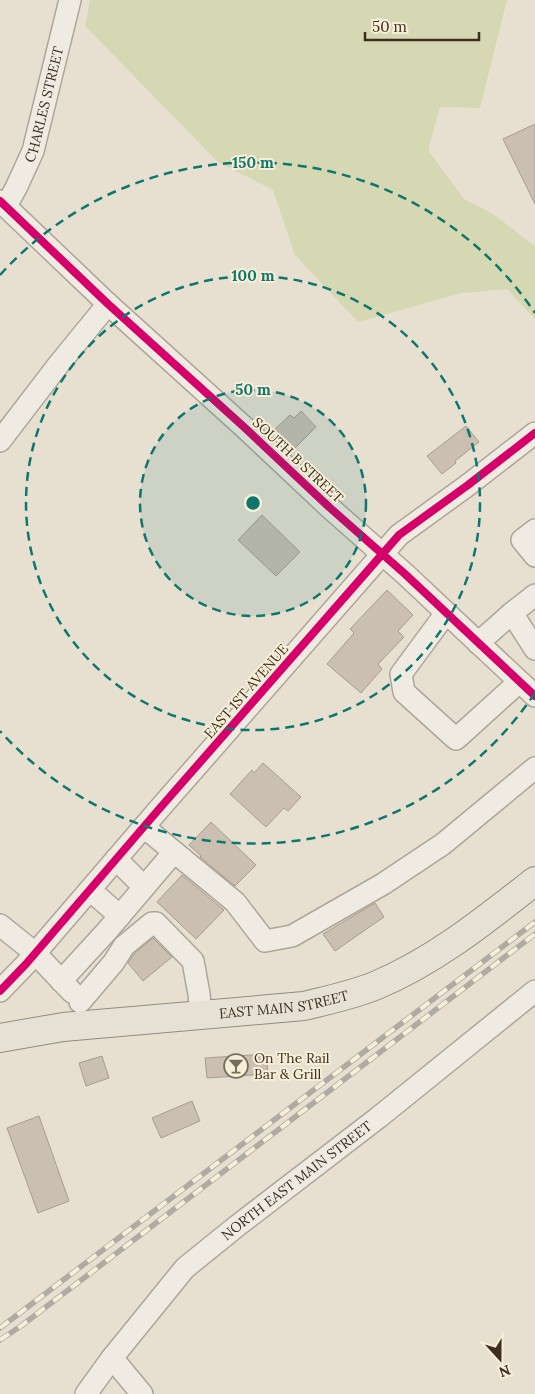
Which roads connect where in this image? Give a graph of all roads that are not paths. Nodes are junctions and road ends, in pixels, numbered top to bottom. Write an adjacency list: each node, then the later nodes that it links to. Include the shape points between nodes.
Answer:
1 (70, 0): 2 (street, CHARLES STREET, via 33,151 16,188)
2 (3, 204): 3 (street, SOUTH B STREET)
3 (108, 304): 5 (street); 7 (street, SOUTH B STREET)
4 (535, 432): 7 (street, EAST 1ST AVENUE, via 399,535)
5 (0, 441)
6 (535, 530): 8 (street, via 522,540)
7 (382, 554): 10 (street, SOUTH B STREET); 17 (street, EAST 1ST AVENUE)
8 (535, 556)
9 (535, 595): 11 (street)
10 (446, 613): 12 (street, SOUTH B STREET); 14 (street, via 401,674 404,692 456,739)
11 (512, 613): 12 (street); 13 (street)
12 (478, 644): 14 (street, SOUTH B STREET)
13 (535, 649)
14 (519, 682): 15 (street, SOUTH B STREET)
15 (535, 696)
16 (535, 768): 18 (street, via 443,844 383,884 292,936 265,941 235,902)
17 (144, 828): 18 (street); 19 (street, EAST 1ST AVENUE)
18 (174, 852): 21 (street)
19 (116, 859): 21 (street); 22 (street, EAST 1ST AVENUE)
20 (535, 881): 30 (main road, EAST MAIN STREET, via 449,946 376,985 304,1006)
21 (144, 887): 23 (street)
22 (90, 890): 23 (street); 25 (street, EAST 1ST AVENUE)
23 (120, 916): 26 (street)
24 (0, 925): 25 (street)
25 (35, 953): 26 (street); 27 (street, EAST 1ST AVENUE)
26 (62, 981): 29 (street)
27 (0, 991)
28 (535, 991): 33 (street, NORTH EAST MAIN STREET, via 185,1268)
29 (80, 1002): 30 (street, via 124,946 156,923 193,961); 31 (street)
30 (201, 1015): 31 (main road, EAST MAIN STREET)
31 (100, 1023): 32 (main road, EAST MAIN STREET)
32 (0, 1038)
33 (112, 1358): 34 (street, NORTH EAST MAIN STREET); 35 (street)
34 (86, 1394)
35 (142, 1394)

